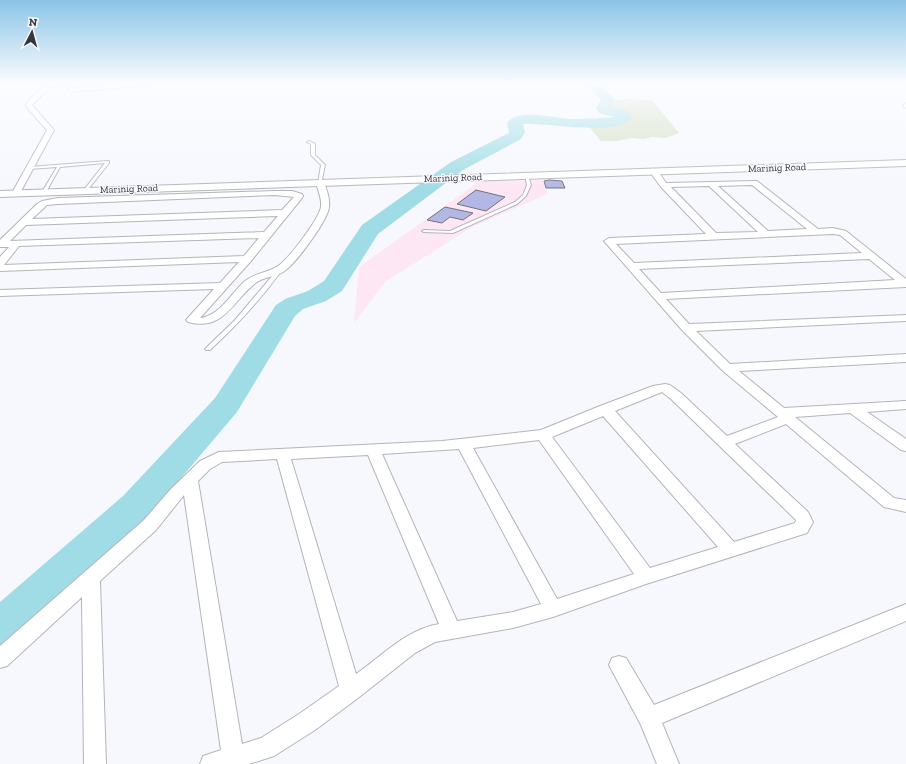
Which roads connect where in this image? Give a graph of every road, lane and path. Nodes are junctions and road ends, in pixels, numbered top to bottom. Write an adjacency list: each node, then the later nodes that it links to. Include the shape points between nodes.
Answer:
1 (40, 119): 5 (street, via 51,130)
2 (309, 142): 8 (lane, via 313,144 313,155 323,165)
3 (906, 164): 6 (street, Marinig Road)
4 (59, 166): 5 (lane); 11 (lane, via 108,162); 12 (lane)
5 (30, 168): 14 (street)
6 (654, 172): 7 (street, Marinig Road); 10 (street)
7 (526, 176): 8 (street, Marinig Road); 17 (lane, via 529,185 525,195 516,203 451,232)
8 (320, 183): 11 (street, Marinig Road); 29 (street, via 325,209 313,231)
9 (712, 184): 10 (street); 18 (street, via 754,183); 19 (street)
10 (664, 185): 21 (street)
11 (85, 191): 12 (street, Marinig Road)
12 (44, 192): 14 (street, Marinig Road)
13 (0, 194): 14 (street, Marinig Road)
14 (16, 194)
15 (285, 213): 16 (street); 16 (street, via 299,196 275,193 58,201 40,206); 20 (street)
16 (24, 222): 23 (street)
17 (424, 231)
18 (815, 231): 19 (street); 24 (street, via 843,233)
19 (765, 233): 21 (street)
20 (266, 235): 22 (street); 25 (street)
21 (712, 236): 27 (street, via 609,241)
22 (17, 243): 23 (street); 26 (street)
23 (1, 244)
24 (872, 256): 27 (street); 30 (street)
25 (247, 258): 28 (street); 31 (street)
26 (0, 263)
27 (632, 266): 33 (street)
28 (0, 268)
29 (280, 270): 31 (street, via 252,280 231,304 212,319 192,320); 36 (lane, via 229,330)
30 (906, 283): 33 (street)
31 (223, 286): 32 (street)
32 (0, 293)
33 (658, 296): 35 (street)
34 (906, 318): 35 (street)
35 (686, 328): 38 (street)
36 (208, 349)
37 (906, 358): 38 (street)
38 (727, 368): 42 (street)
39 (906, 405): 40 (street)
40 (852, 408): 42 (street); 46 (street)
41 (605, 409): 43 (street); 44 (street, via 666,388); 51 (street)
42 (785, 416): 44 (street); 50 (street, via 890,503)
43 (543, 435): 45 (street); 52 (street)
44 (725, 442): 51 (street, via 802,516 804,522 801,528)
45 (464, 444): 47 (street); 54 (street)
46 (906, 446)
47 (373, 450): 48 (street); 56 (street)
48 (283, 455): 49 (street, via 219,457 205,465); 59 (street)
49 (190, 480): 53 (street, via 150,525); 61 (street)
50 (906, 506)
51 (731, 550): 52 (street)
52 (646, 577): 54 (street)
53 (91, 578): 57 (street); 62 (street)
54 (553, 609): 56 (street, via 513,620)
55 (906, 612): 60 (street)
56 (451, 630): 59 (street, via 432,634 408,647)
57 (0, 660)
58 (619, 665): 60 (street)
59 (351, 691): 61 (street, via 266,748)
60 (649, 718): 64 (street)
61 (233, 757): 63 (street)
62 (96, 764)
63 (211, 764)
64 (668, 764)

